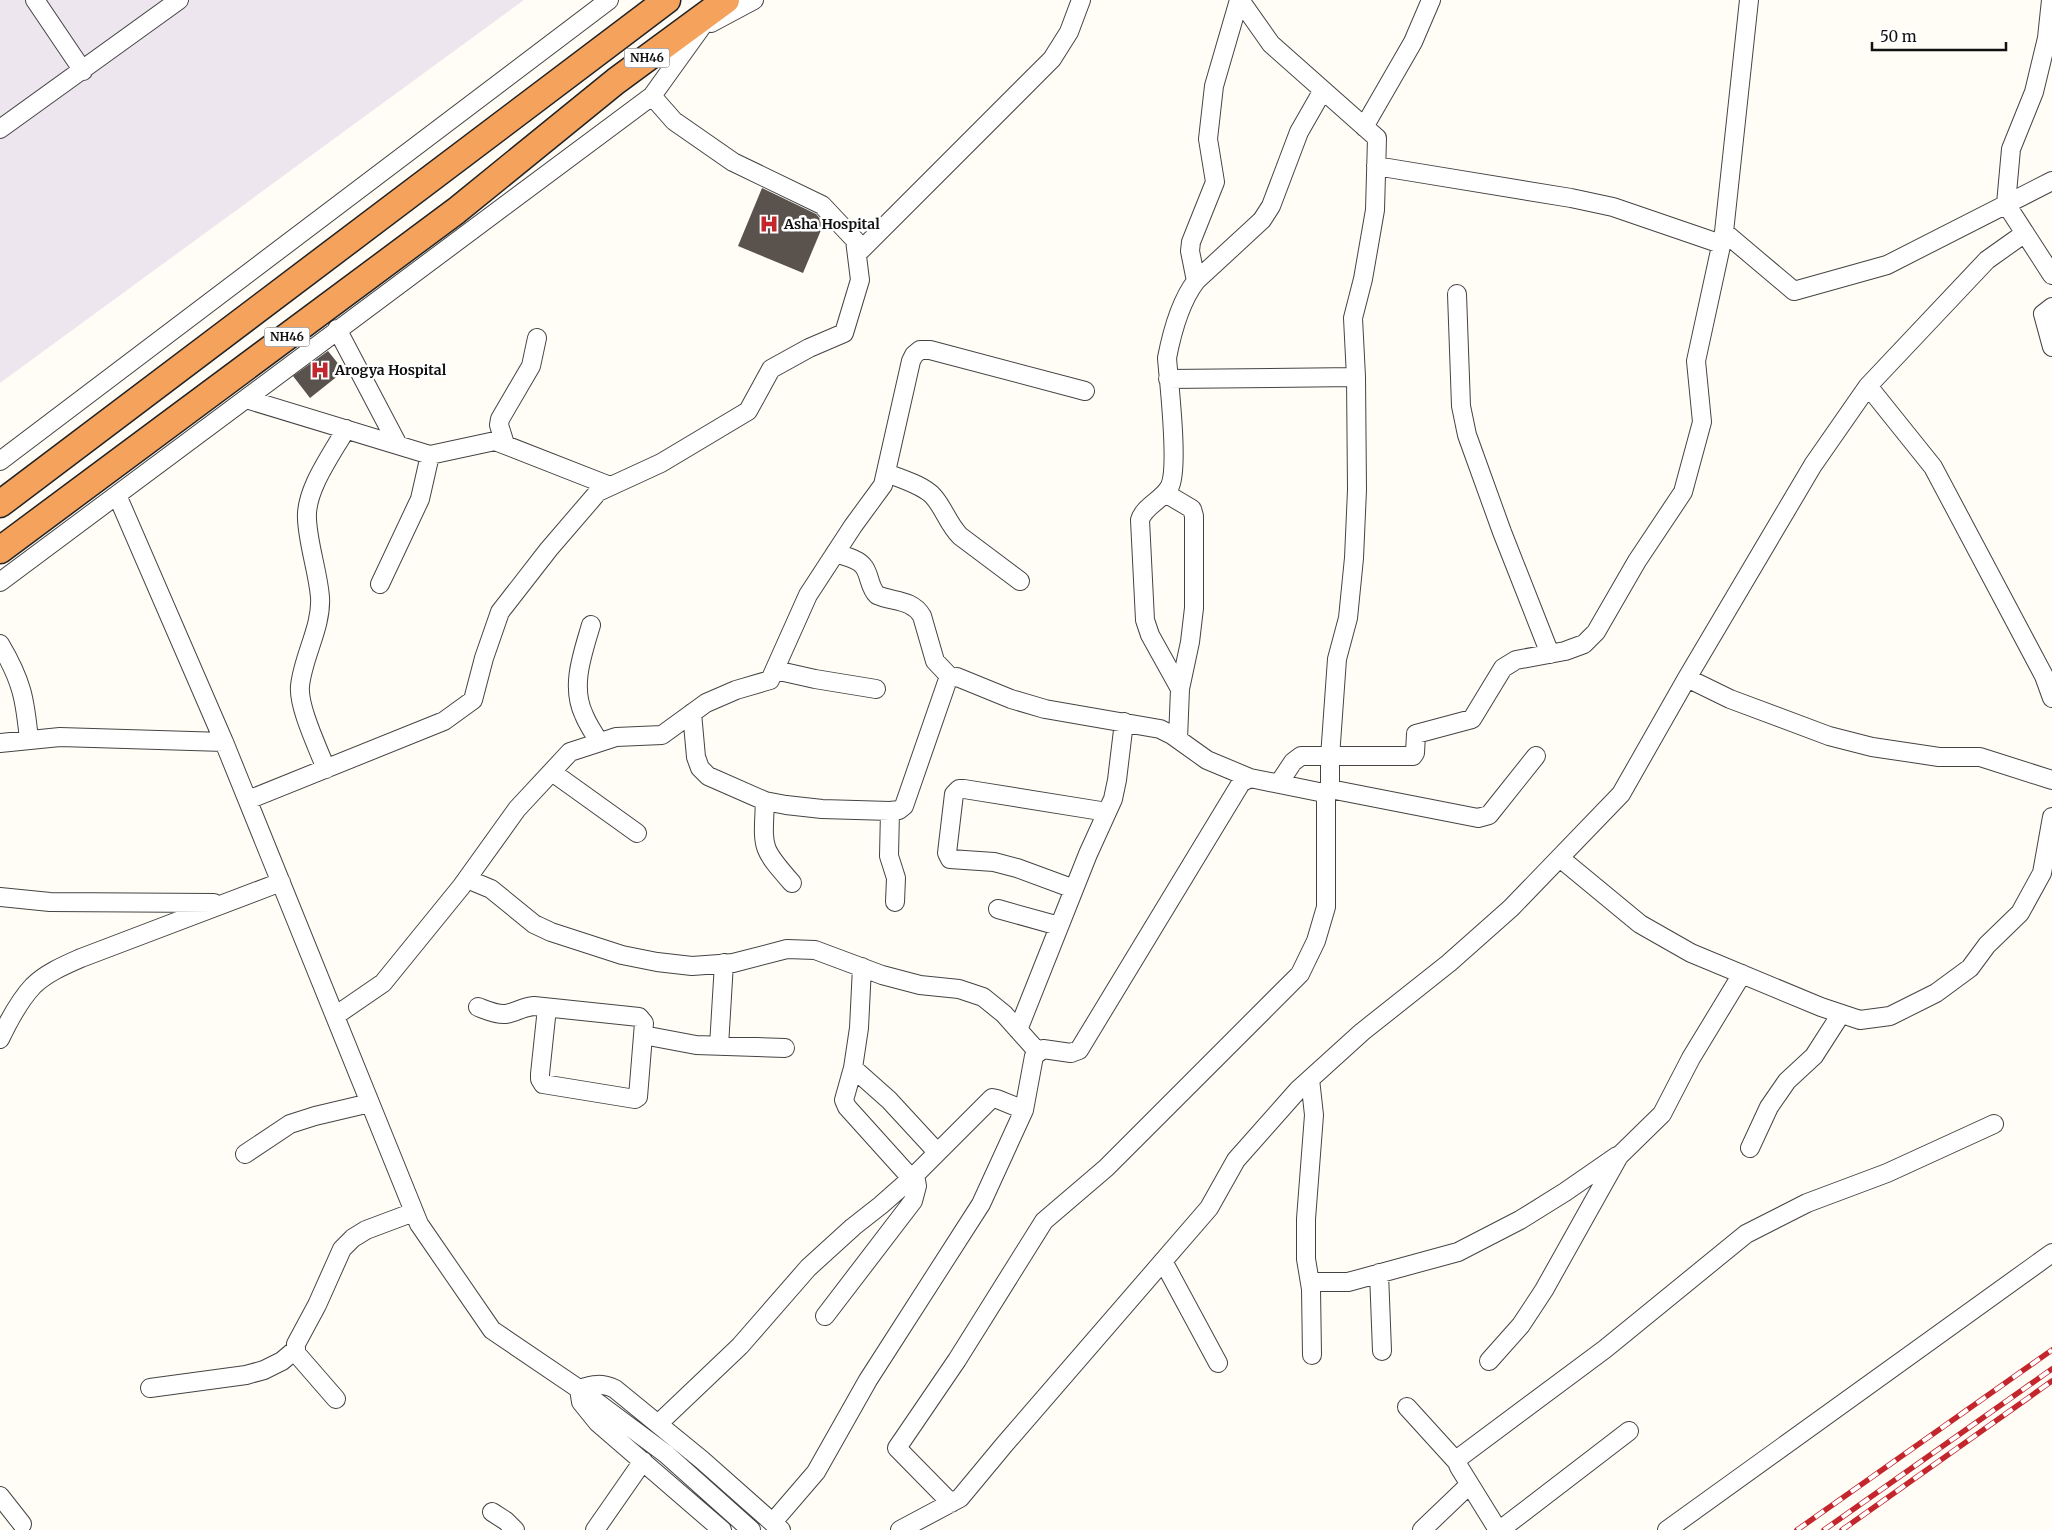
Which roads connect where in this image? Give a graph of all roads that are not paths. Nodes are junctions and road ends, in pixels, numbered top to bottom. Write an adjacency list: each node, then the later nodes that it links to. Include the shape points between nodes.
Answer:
1 (35, 0): 13 (street)
2 (179, 0): 13 (street)
3 (609, 0): 40 (street)
4 (667, 0): 45 (highway, NH46)
5 (754, 0): 12 (street)
6 (1081, 0): 23 (street, via 1069,32 1052,59)
7 (1240, 0): 14 (street, via 1271,44); 25 (street, via 1214,86 1208,138 1215,182 1191,242)
8 (1431, 0): 16 (street, via 1413,42)
9 (1749, 0): 22 (street)
10 (2052, 0): 20 (street, via 2034,92 2011,148)
11 (720, 4): 12 (street); 46 (highway, NH46, via 616,81 456,211)
12 (700, 29): 15 (street)
13 (83, 71): 17 (street)
14 (1323, 90): 16 (street); 25 (street, via 1299,132 1271,206 1262,220)
15 (652, 96): 23 (street, via 674,121 733,162 822,205 855,240); 28 (street)
16 (1364, 126): 18 (street, via 1377,138)
17 (0, 129)
18 (1376, 166): 22 (street, via 1571,198); 31 (street, via 1375,210 1353,318)
19 (2052, 181): 20 (street)
20 (2006, 204): 21 (street); 22 (street, via 1887,265 1794,291)
21 (2025, 234): 24 (street); 33 (street, via 1987,260)
22 (1723, 238): 53 (street, via 1696,361 1702,422 1683,492 1637,561 1596,632 1584,644)
23 (857, 254): 42 (street, via 860,280 844,333 771,369 748,411 661,463)
24 (2052, 275)
25 (1196, 281): 32 (street, via 1187,292 1170,344)
26 (1458, 294): 53 (street, via 1460,406 1467,435)
27 (2052, 307): 30 (street, via 2043,314)
28 (337, 329): 35 (street); 38 (street)
29 (537, 338): 37 (street, via 532,366 500,419)
30 (2052, 347)
31 (1356, 377): 32 (street); 68 (street, via 1354,558 1348,618 1337,659)
32 (1168, 379): 43 (street, via 1174,474)
33 (1868, 386): 56 (street, via 1813,465); 59 (street, via 1933,467 2044,676)
34 (1085, 391): 41 (street, via 920,350 911,361)
35 (246, 400): 36 (street); 44 (street)
36 (346, 429): 38 (street); 69 (street, via 315,484 306,518 320,597 319,617 300,688 302,706)
37 (505, 444): 39 (street, via 486,442); 42 (street)
38 (398, 445): 39 (street)
39 (430, 455): 50 (street, via 420,499)
40 (0, 461)
41 (887, 473): 47 (street, via 883,485); 48 (street, via 928,491 960,536)
42 (610, 486): 69 (street, via 598,492 500,612 473,700 444,721)
43 (1166, 493): 58 (street, via 1192,509 1194,516 1194,608); 58 (street, via 1140,520 1143,605 1150,635)
44 (117, 495): 49 (street); 64 (street)
45 (0, 504)
46 (0, 550)
47 (836, 553): 54 (street, via 808,595); 55 (street, via 862,564 877,595 913,605 918,610 935,661)
48 (1020, 581)
49 (0, 582)
50 (380, 584)
51 (591, 625): 65 (street, via 578,674 578,692 583,714)
52 (0, 644): 63 (street, via 19,680)
53 (1550, 654): 68 (street, via 1516,660 1503,668 1472,719 1416,734 1413,756)
54 (775, 670): 57 (street); 60 (street, via 770,680 736,690)
55 (951, 678): 61 (street, via 957,677 1045,709); 77 (street, via 904,806)
56 (1687, 678): 72 (street, via 1730,699 1829,736 1872,747 1939,757 1980,757); 81 (street, via 1622,794)
57 (876, 689)
58 (1180, 689): 62 (street)
59 (2052, 698)
60 (692, 713): 65 (street, via 662,734 616,737); 76 (street, via 700,768 708,776)
61 (1124, 722): 62 (street, via 1160,729); 78 (street, via 1117,780)
62 (1178, 739): 71 (street, via 1207,760)
63 (29, 740): 64 (street, via 60,737); 66 (street)
64 (224, 742): 75 (street)
65 (599, 742): 70 (street, via 570,752)
66 (0, 743)
67 (1536, 756): 74 (street, via 1489,815 1478,818)
68 (1330, 757): 73 (street, via 1301,756 1293,762); 74 (street)
69 (326, 768): 75 (street)
70 (552, 772): 80 (street); 82 (street, via 518,809)
71 (1250, 778): 73 (street); 103 (street, via 1241,783 1080,1050 1071,1053 1043,1049)
72 (2052, 780)
73 (1279, 784): 74 (street)
74 (1328, 791): 135 (street, via 1326,908 1316,941 1300,974 1106,1168 1044,1222 957,1360 896,1448)
75 (248, 800): 83 (street)
76 (765, 801): 77 (street, via 822,809); 84 (street, via 763,840 766,850)
77 (890, 811): 87 (street, via 889,856 896,878)
78 (1107, 812): 85 (street); 85 (street, via 964,789 954,794 947,853 950,859 994,862)
79 (2052, 817): 96 (street, via 2042,873 2020,913 1987,945 1970,968 1936,993 1890,1016 1860,1020)
80 (637, 833)
81 (1560, 858): 93 (street, via 1640,924 1691,953); 105 (street, via 1449,963 1362,1032)
82 (467, 878): 91 (street, via 487,886 522,917 551,932 622,955 657,962 692,966); 97 (street, via 383,983)
83 (281, 882): 88 (street); 97 (street)
84 (792, 883)
85 (1074, 889): 90 (street)
86 (1, 899): 88 (street)
87 (895, 902)
88 (226, 903): 100 (street, via 57,969 34,985 15,1010)
89 (998, 909): 90 (street)
90 (1059, 926): 98 (street)
91 (724, 963): 92 (street, via 787,950 815,950); 101 (street)
92 (862, 967): 98 (street, via 920,985 959,989 983,997); 104 (street)
93 (1742, 974): 96 (street); 111 (street, via 1662,1114)
94 (478, 1007): 95 (street, via 500,1014 526,1006)
95 (547, 1008): 99 (street, via 639,1017 644,1023); 99 (street, via 540,1074 543,1084 635,1099 638,1096)
96 (1841, 1014): 109 (street, via 1814,1056 1787,1081 1769,1107)
97 (335, 1016): 106 (street)
98 (1018, 1030): 103 (street)
99 (643, 1035): 101 (street)
100 (0, 1039)
101 (719, 1046): 102 (street)
102 (785, 1048)
103 (1038, 1052): 107 (street, via 1034,1056)
104 (853, 1068): 110 (street); 113 (street, via 844,1100 847,1107)
105 (1310, 1079): 116 (street, via 1236,1160 1209,1208); 118 (street, via 1314,1115 1306,1219 1306,1259)
106 (370, 1103): 112 (street, via 290,1124); 114 (street)
107 (1024, 1110): 110 (street, via 992,1098); 138 (street, via 981,1204 868,1380 816,1472)
108 (1994, 1124): 132 (street, via 1887,1173 1807,1203 1746,1234 1605,1349 1460,1457)
109 (1750, 1148)
110 (937, 1152): 113 (street)
111 (1624, 1152): 117 (street, via 1520,1220 1458,1252); 123 (street, via 1522,1325)
112 (244, 1154)
113 (913, 1176): 119 (street, via 917,1186 913,1201); 129 (street, via 808,1268 740,1346)
114 (414, 1212): 120 (street, via 366,1230 342,1249); 126 (street, via 492,1330)
115 (2052, 1253): 146 (street)
116 (1163, 1261): 124 (street); 135 (street, via 960,1498)
117 (1379, 1273): 118 (street, via 1348,1282); 121 (street)
118 (1310, 1282): 122 (street)
119 (825, 1316)
120 (294, 1350): 125 (street, via 282,1361 246,1375); 127 (street)
121 (1382, 1351)
122 (1312, 1355)
123 (1489, 1361)
124 (1218, 1363)
125 (150, 1388)
126 (579, 1389): 129 (street, via 605,1384); 131 (street, via 587,1412); 142 (street, via 666,1454)
127 (336, 1399)
128 (1407, 1407): 132 (street)
129 (658, 1424): 138 (street)
130 (1629, 1431): 145 (street)
131 (643, 1461): 140 (street); 141 (street)
132 (1458, 1462): 133 (street)
133 (1469, 1485): 144 (street); 145 (street)
134 (0, 1496): 137 (street)
135 (951, 1503): 143 (street)
136 (492, 1512): 139 (street)
137 (22, 1524)
138 (777, 1526)
139 (515, 1530)
140 (595, 1530)
141 (722, 1530)
142 (751, 1530)
143 (900, 1530)
144 (1422, 1530)
145 (1499, 1530)
146 (1668, 1530)

